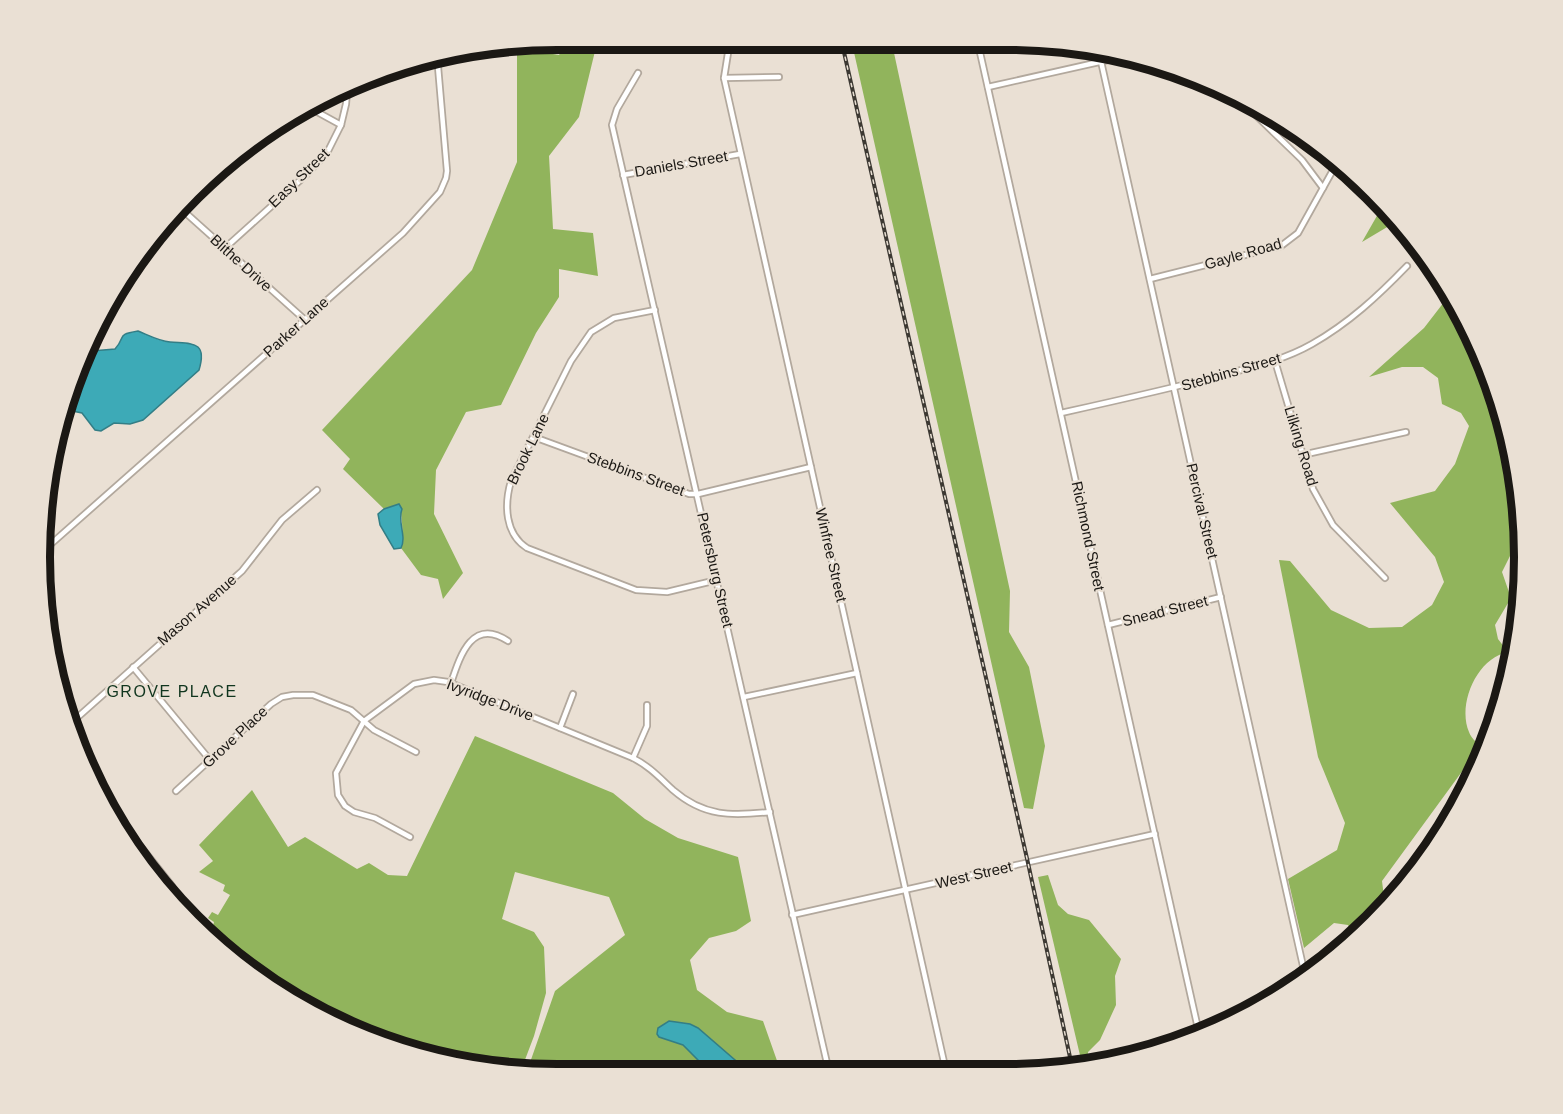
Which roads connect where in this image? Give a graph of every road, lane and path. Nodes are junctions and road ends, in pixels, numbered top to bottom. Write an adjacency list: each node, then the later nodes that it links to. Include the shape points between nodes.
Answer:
1 (730, 50): 8 (street, Winfree Street)
2 (980, 50): 9 (street, Richmond Street)
3 (1108, 60): 4 (street)
4 (1101, 61): 9 (street); 21 (street, Percival Street)
5 (438, 64): 23 (street, Parker Lane, via 447,171 444,185 403,234)
6 (638, 73): 16 (street, Petersburg Street, via 612,125)
7 (779, 77): 8 (street)
8 (724, 78): 14 (street, Winfree Street)
9 (988, 87): 26 (street, Richmond Street)
10 (347, 96): 13 (street, Easy Street)
11 (315, 111): 13 (street)
12 (1255, 115): 17 (street, via 1302,160)
13 (341, 125): 19 (street, Easy Street, via 322,159)
14 (740, 154): 16 (street, Daniels Street); 30 (street, Winfree Street)
15 (1333, 170): 17 (street, Gayle Road)
16 (622, 175): 22 (street, Petersburg Street)
17 (1323, 188): 21 (street, Gayle Road, via 1298,233 1281,246)
18 (185, 212): 19 (street, Blithe Drive)
19 (225, 248): 23 (street, Blithe Drive)
20 (1407, 266): 24 (street, Stebbins Street, via 1346,323)
21 (1150, 279): 25 (street, Percival Street)
22 (655, 310): 28 (street, Brook Lane, via 614,318 591,332 571,361); 32 (street, Petersburg Street)
23 (304, 320): 33 (street, Parker Lane)
24 (1275, 361): 25 (street, Stebbins Street); 29 (street, Lilking Road)
25 (1174, 388): 26 (street, Stebbins Street); 36 (street, Percival Street)
26 (1061, 413): 37 (street, Richmond Street)
27 (1406, 432): 29 (street)
28 (534, 437): 32 (street, Stebbins Street, via 684,494); 35 (street, Brook Lane, via 511,481 506,501 511,528 520,544 636,591 667,592)
29 (1302, 455): 34 (street, Lilking Road, via 1313,489 1333,525)
30 (811, 467): 32 (street, Stebbins Street); 40 (street, Winfree Street)
31 (317, 490): 39 (street, Mason Avenue, via 282,520 242,570)
32 (698, 494): 35 (street, Petersburg Street)
33 (50, 545)
34 (1385, 579)
35 (717, 580): 43 (street, Petersburg Street)
36 (1221, 597): 37 (street, Snead Street); 59 (street, Percival Street)
37 (1108, 625): 53 (street, Richmond Street)
38 (508, 641): 41 (street, via 488,634 474,639 461,653)
39 (133, 667): 45 (street, Mason Avenue); 50 (street)
40 (857, 673): 43 (street); 56 (street, Winfree Street)
41 (451, 683): 46 (street, Ivyridge Drive, via 434,680 414,684); 47 (street, Ivyridge Drive)
42 (573, 694): 47 (street)
43 (744, 697): 52 (street, Petersburg Street)
44 (647, 705): 49 (street, via 647,726)
45 (76, 719)
46 (364, 721): 48 (street, Grove Place); 50 (street, Grove Place, via 351,710 313,695 282,697); 54 (street, Ivyridge Drive, via 336,773 338,795 354,812 375,818)
47 (560, 728): 49 (street, Ivyridge Drive)
48 (416, 752)
49 (633, 758): 52 (street, Ivyridge Drive, via 699,807 731,815)
50 (210, 760): 51 (street, Grove Place)
51 (176, 791)
52 (770, 812): 58 (street, Petersburg Street)
53 (1155, 834): 56 (street, West Street); 60 (street, Richmond Street)
54 (410, 837)
55 (138, 843): 57 (street)
56 (906, 890): 58 (street, West Street); 62 (street, Winfree Street)
57 (174, 891)
58 (792, 915): 61 (street, Petersburg Street)
59 (1303, 968)
60 (1198, 1027)
61 (827, 1064)
62 (944, 1064)

